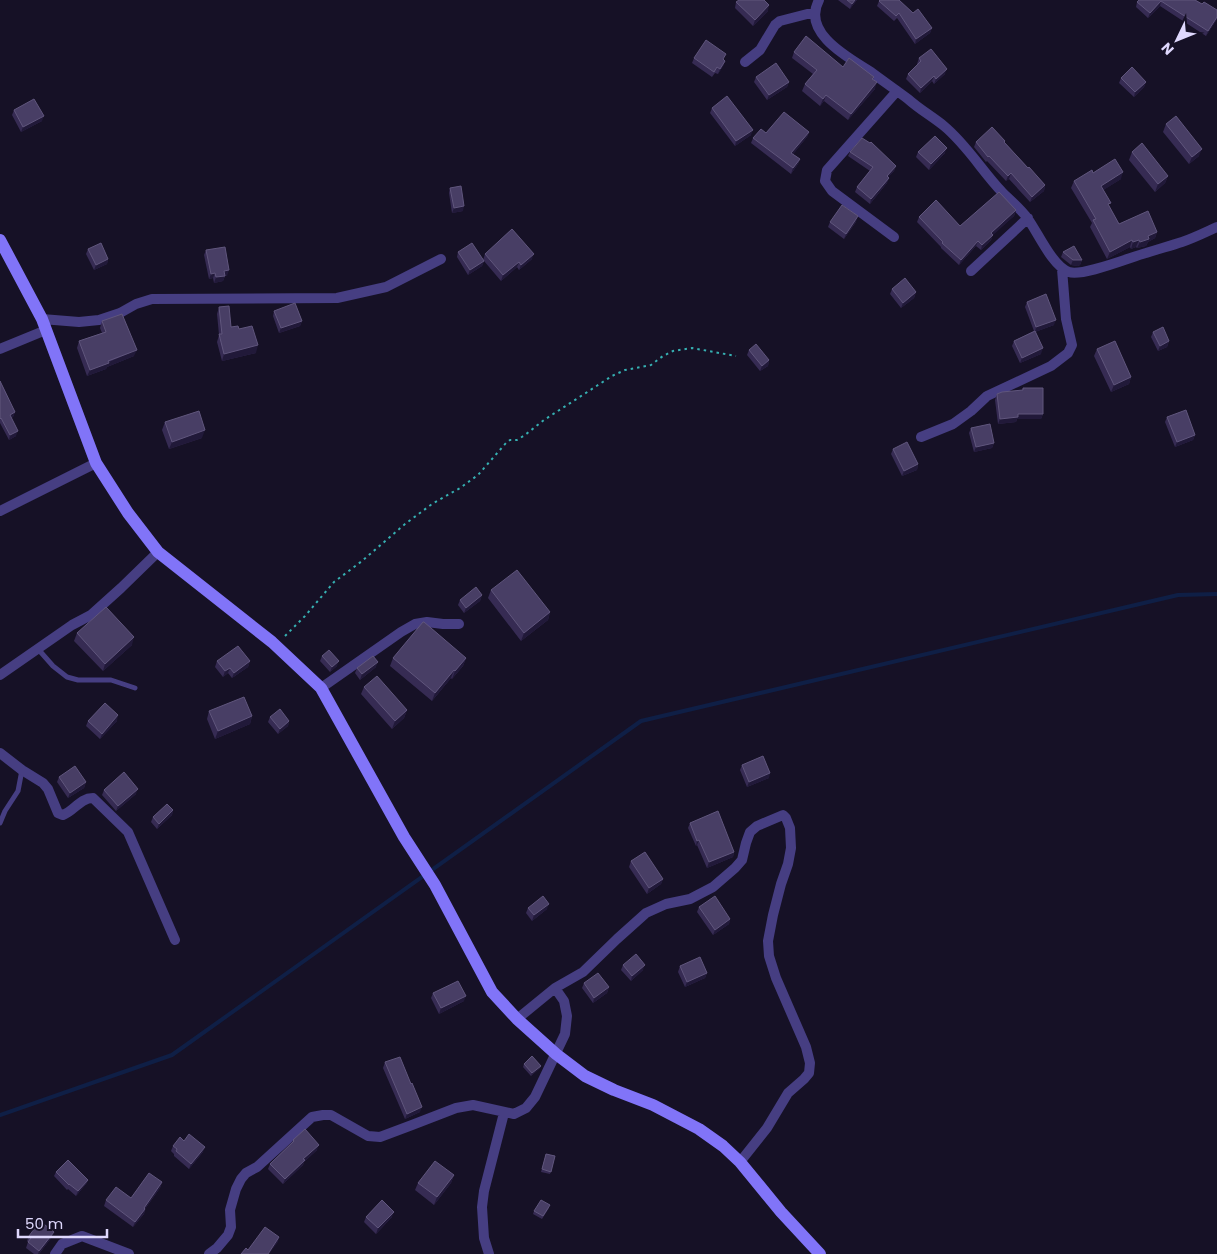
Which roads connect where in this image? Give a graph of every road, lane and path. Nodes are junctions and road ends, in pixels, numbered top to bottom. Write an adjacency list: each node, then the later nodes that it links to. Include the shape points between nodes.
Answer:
1 (819, 0): 2 (street)
2 (815, 12): 3 (street, via 780,21 760,50); 4 (street, via 819,29 826,39)
3 (745, 62)
4 (897, 91): 5 (street, via 945,127); 7 (street, via 827,170 825,181 832,191)
5 (1028, 218): 10 (street); 11 (street)
6 (1217, 226): 10 (street, via 1183,242 1095,270 1072,273)
7 (894, 237)
8 (0, 240): 12 (street)
9 (441, 259): 12 (street, via 386,287 336,298 152,299 99,320)
10 (1062, 269): 15 (street, via 1066,319 1072,345 1068,353 1051,366 987,396 953,424)
11 (972, 271)
12 (44, 325): 13 (street); 16 (street)
13 (0, 350)
14 (736, 356): 20 (path, via 692,348 673,351 651,365 612,376 525,435 510,440 478,476 432,504 334,582)
15 (921, 437)
16 (96, 463): 17 (street); 18 (street)
17 (0, 511)
18 (158, 552): 20 (street); 21 (street, via 91,615)
19 (459, 624): 24 (street, via 415,624)
20 (276, 645): 24 (street)
21 (38, 649): 22 (street); 23 (lane, via 67,677 112,680)
22 (0, 675)
23 (135, 688)
24 (321, 688): 30 (street, via 404,837 435,884 492,992)
25 (0, 753): 26 (street)
26 (22, 770): 27 (lane, via 18,791); 28 (street, via 43,783 58,813 67,814 83,800 93,798 128,832)
27 (0, 823)
28 (176, 940)
29 (555, 988): 30 (street); 31 (street, via 564,1001 567,1016 565,1034); 33 (street, via 584,972 646,913 666,904 690,899 713,887 742,860 750,832 783,815 790,828 791,848 773,914 768,956 810,1063 804,1079 788,1093)
30 (517, 1019): 31 (street)
31 (556, 1054): 32 (street, via 535,1097 526,1108 514,1114); 33 (street, via 585,1076 699,1129)
32 (504, 1112): 36 (street, via 464,1106 380,1137 368,1136 331,1115 312,1117 241,1179 230,1210 228,1235); 37 (street, via 482,1207)
33 (740, 1162): 38 (street)
34 (55, 1254): 35 (street, via 62,1244 82,1236)
35 (128, 1254)
36 (209, 1254)
37 (488, 1254)
38 (820, 1254)

